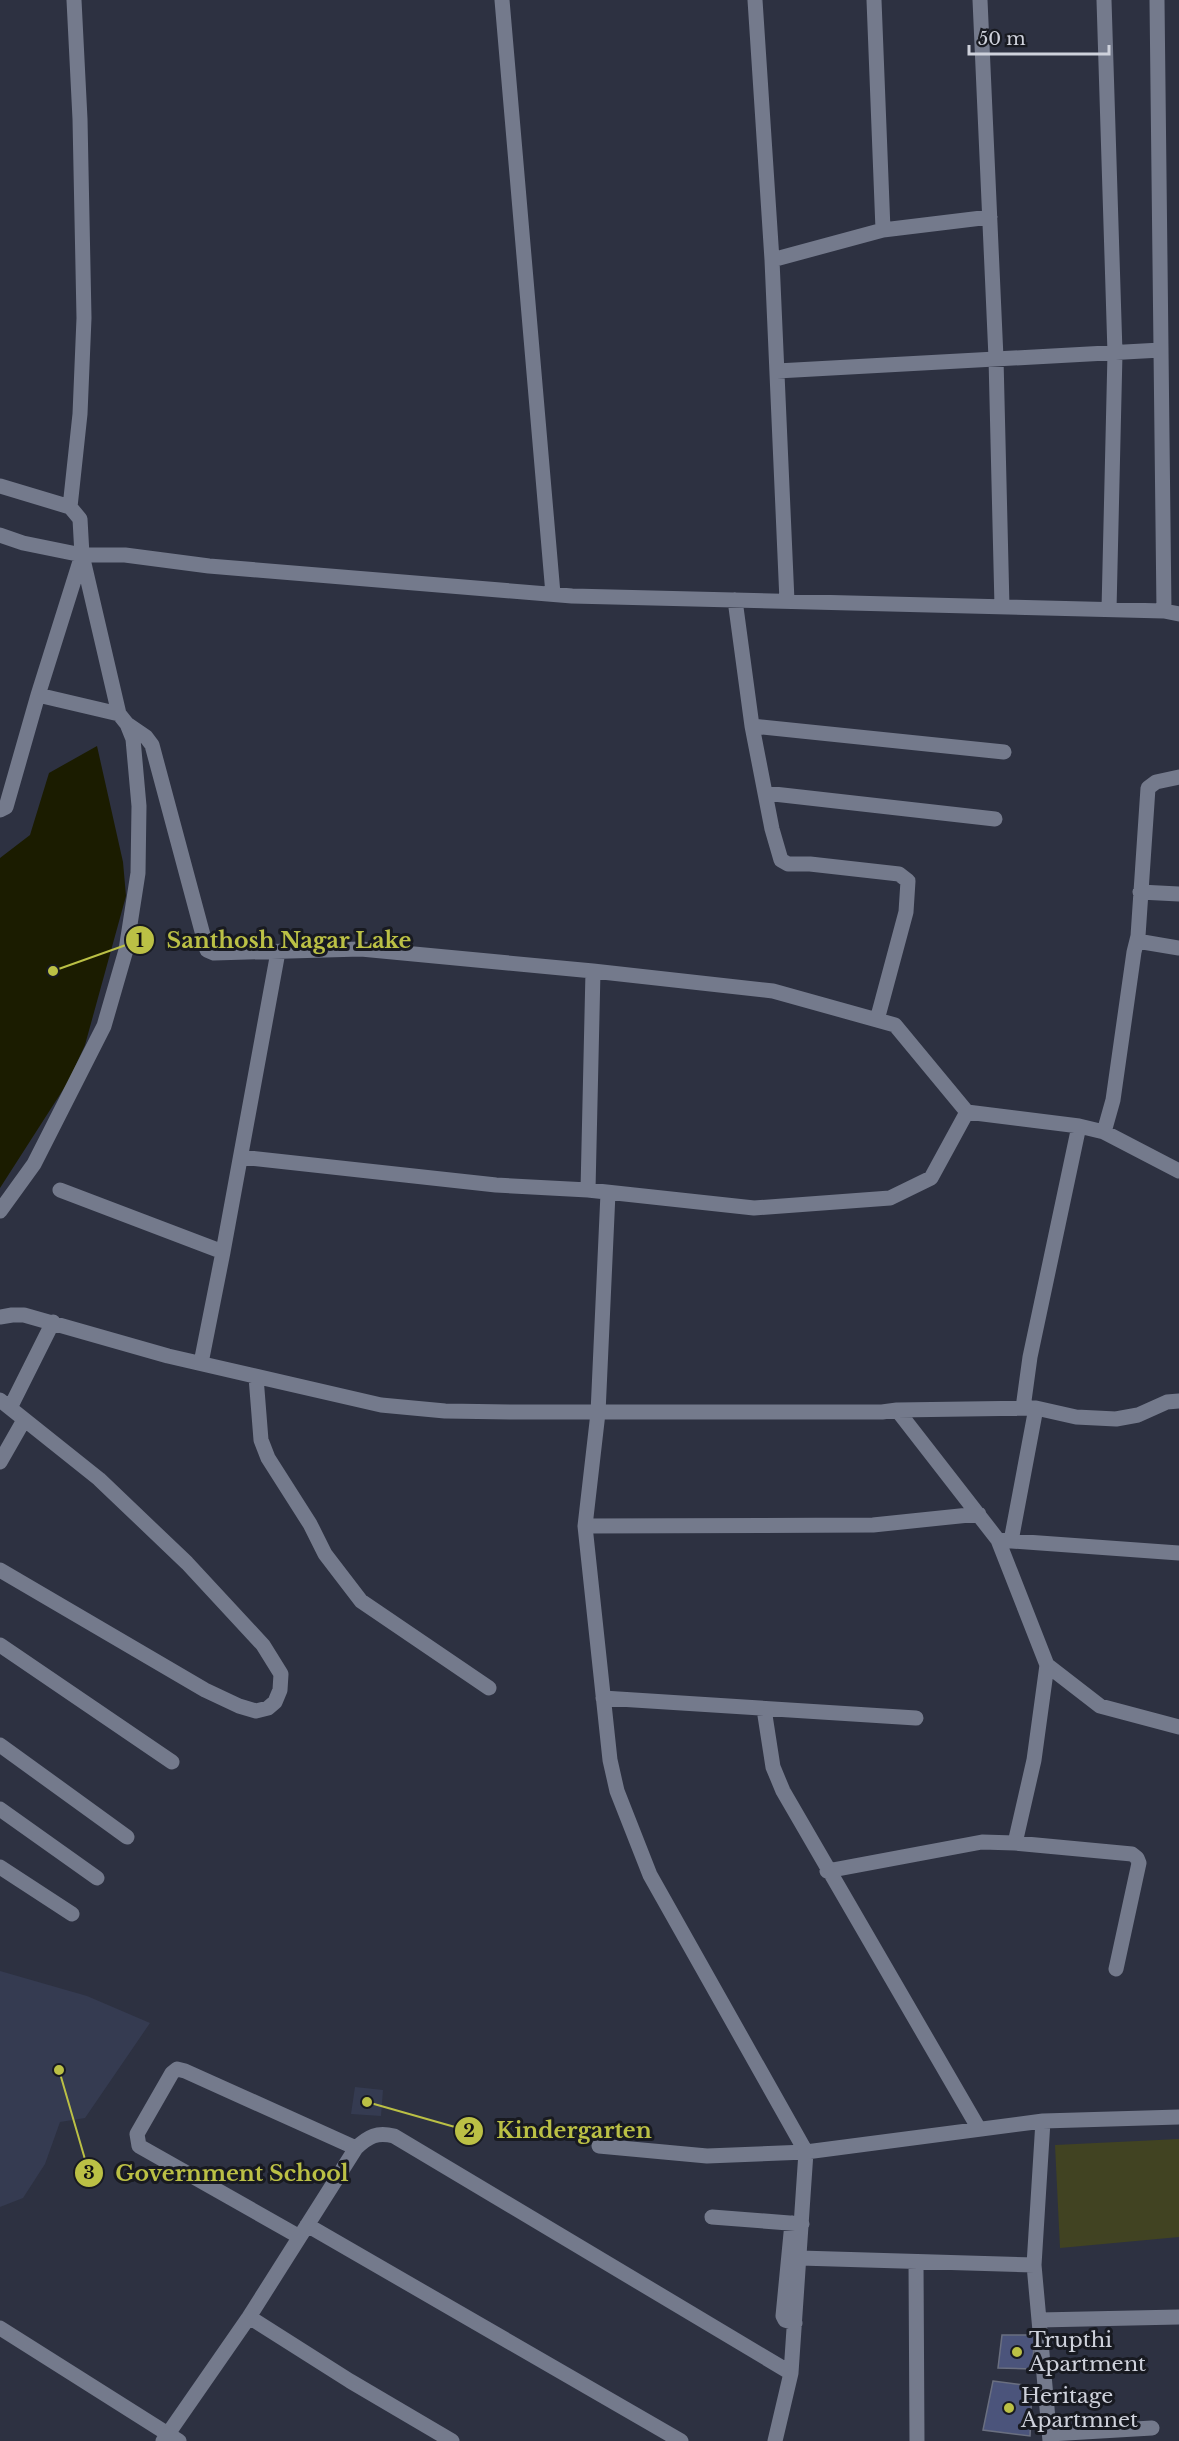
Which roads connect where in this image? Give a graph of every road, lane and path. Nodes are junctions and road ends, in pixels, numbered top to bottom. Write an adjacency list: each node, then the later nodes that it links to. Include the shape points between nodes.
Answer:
1 (74, 0): 16 (street, via 84,318 80,414)
2 (502, 0): 19 (street)
3 (755, 0): 10 (street)
4 (874, 0): 9 (street)
5 (980, 0): 8 (street)
6 (1104, 0): 12 (street)
7 (1157, 0): 11 (street)
8 (990, 217): 9 (street); 13 (street)
9 (883, 230): 10 (street)
10 (772, 260): 14 (street)
11 (1161, 350): 12 (street); 24 (street)
12 (1115, 352): 13 (street); 23 (street)
13 (996, 358): 14 (street); 22 (street)
14 (777, 370): 21 (street)
15 (0, 486): 16 (street)
16 (70, 507): 18 (street, via 80,519)
17 (0, 535): 18 (street)
18 (82, 555): 19 (street, via 125,555 209,566); 26 (street); 27 (street)
19 (553, 594): 20 (street)
20 (735, 600): 21 (street); 28 (street)
21 (787, 601): 22 (street)
22 (1002, 607): 23 (street)
23 (1109, 610): 24 (street)
24 (1164, 611): 25 (street)
25 (1179, 615)
26 (38, 695): 27 (street); 32 (street, via 6,807)
27 (123, 719): 38 (street, via 152,745 207,951); 49 (street, via 133,739 139,806 138,873 126,950 104,1026 34,1164)
28 (752, 726): 29 (street); 31 (street)
29 (1004, 752)
30 (1179, 777): 34 (street, via 1148,788)
31 (765, 794): 33 (street); 40 (street, via 778,854 784,863 899,874 908,881 906,912)
32 (0, 810)
33 (995, 819)
34 (1140, 892): 35 (street); 36 (street)
35 (1179, 894)
36 (1137, 941): 37 (street); 43 (street, via 1113,1100)
37 (1179, 948)
38 (278, 952): 39 (street, via 361,949); 44 (street)
39 (594, 971): 40 (street, via 773,991); 47 (street)
40 (876, 1020): 41 (street, via 896,1025)
41 (967, 1112): 42 (street); 48 (street, via 931,1178 890,1198 754,1208)
42 (1079, 1126): 43 (street); 57 (street, via 1030,1357)
43 (1104, 1132): 45 (street)
44 (241, 1157): 47 (street, via 496,1185); 50 (street)
45 (1179, 1171)
46 (60, 1190): 50 (street)
47 (588, 1190): 48 (street)
48 (608, 1193): 59 (street)
49 (0, 1211)
50 (223, 1252): 53 (street)
51 (0, 1317): 52 (street, via 24,1315)
52 (53, 1322): 53 (street); 56 (street)
53 (201, 1364): 54 (street)
54 (256, 1377): 59 (street, via 381,1405 446,1411); 69 (street, via 258,1420 265,1449 325,1554 361,1601)
55 (1179, 1401): 57 (street, via 1116,1419 1076,1417)
56 (5, 1404): 60 (street)
57 (1029, 1408): 58 (street); 64 (street)
58 (897, 1410): 59 (street); 62 (street)
59 (598, 1413): 63 (street)
60 (24, 1420): 61 (street); 66 (street, via 99,1479 187,1563 263,1645 281,1674 275,1702 256,1711 222,1698)
61 (0, 1462)
62 (979, 1514): 63 (street, via 873,1525); 64 (street)
63 (585, 1526): 70 (street)
64 (1005, 1541): 65 (street); 68 (street)
65 (1179, 1553)
66 (0, 1570)
67 (0, 1645): 75 (street)
68 (1047, 1665): 73 (street, via 1100,1706); 78 (street, via 1034,1760)
69 (489, 1688)
70 (603, 1698): 71 (street); 89 (street, via 617,1791 650,1875)
71 (764, 1709): 72 (street); 80 (street, via 773,1767)
72 (916, 1718)
73 (1179, 1727)
74 (0, 1745): 77 (street)
75 (172, 1762)
76 (0, 1809): 81 (street)
77 (127, 1837)
78 (1016, 1843): 80 (street, via 982,1842); 83 (street, via 1132,1854 1137,1858)
79 (0, 1867): 82 (street)
80 (827, 1870): 86 (street)
81 (97, 1878)
82 (72, 1914)
83 (1116, 1969)
84 (1179, 2117): 85 (street)
85 (1043, 2121): 86 (street); 95 (street)
86 (979, 2129): 89 (street)
87 (599, 2146): 89 (street, via 707,2156)
88 (356, 2148): 92 (street); 92 (street, via 185,2071 177,2069 172,2073 137,2134 139,2146); 101 (street, via 380,2133 394,2136)
89 (806, 2152): 91 (street)
90 (712, 2217): 91 (street)
91 (797, 2224): 93 (street); 99 (street, via 783,2316)
92 (303, 2230): 96 (street); 106 (street)
93 (800, 2258): 94 (street); 99 (street)
94 (916, 2262): 95 (street); 108 (street)
95 (1034, 2265): 98 (street)
96 (249, 2317): 104 (street); 105 (street)
97 (1179, 2317): 98 (street)
98 (1039, 2320): 103 (street)
99 (795, 2323): 101 (street)
100 (0, 2328): 104 (street)
101 (791, 2373): 107 (street)
102 (1152, 2428): 103 (street)
103 (1050, 2437)
104 (170, 2439)
105 (452, 2441)
106 (681, 2441)
107 (775, 2441)
108 (917, 2441)

